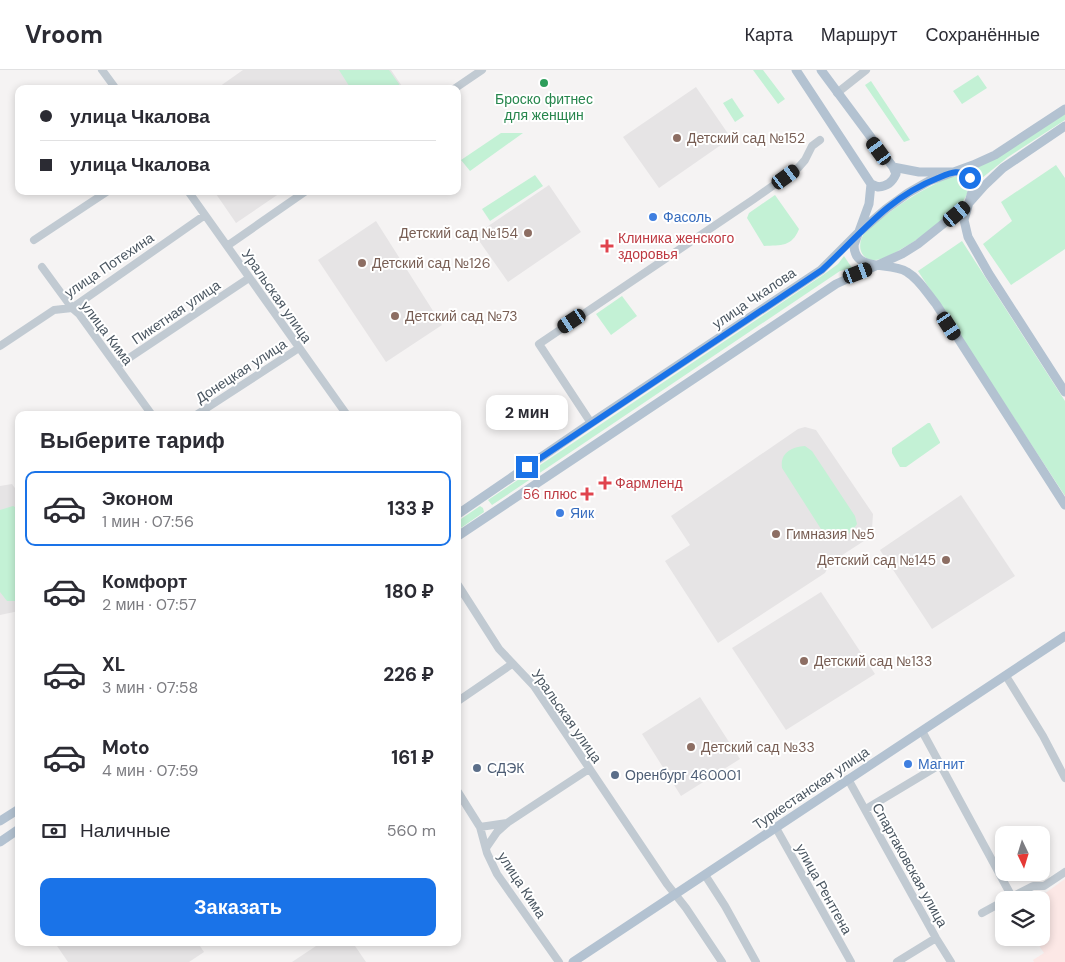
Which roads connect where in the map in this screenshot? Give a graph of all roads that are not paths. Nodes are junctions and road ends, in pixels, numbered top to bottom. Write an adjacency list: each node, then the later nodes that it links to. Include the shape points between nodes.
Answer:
1 (102, 70): 6 (street)
2 (482, 70): 7 (street)
3 (796, 70): 14 (main road)
4 (821, 70): 8 (main road)
5 (866, 70): 8 (street)
6 (113, 85)
7 (460, 85)
8 (837, 93): 12 (main road)
9 (1065, 109): 13 (main road, улица Чкалова, via 994,155)
10 (1065, 126): 18 (main road, via 1004,168)
11 (820, 140): 34 (street, via 812,146 798,168 774,186 538,344)
12 (893, 167): 13 (main road, via 913,172); 14 (main road, via 896,174 886,186)
13 (952, 172): 18 (main road, via 966,174 972,183 973,194); 20 (main road, улица Чкалова, via 908,193)
14 (871, 184): 20 (main road, via 869,204)
15 (102, 195): 21 (street)
16 (191, 195): 19 (street, Уральская улица)
17 (300, 195): 22 (street)
18 (968, 204): 23 (main road, via 918,244); 30 (main road, via 964,220 968,237)
19 (205, 215): 22 (street, Уральская улица); 26 (street, улица Потехина)
20 (857, 234): 23 (main road, via 854,251 858,258 863,263); 34 (main road, улица Чкалова, via 822,270)
21 (34, 240)
22 (227, 246): 25 (street, Уральская улица)
23 (879, 265): 36 (main road, via 907,272 923,287); 38 (main road, via 836,284)
24 (42, 267): 26 (street, улица Кима)
25 (249, 278): 28 (street, Уральская улица); 29 (street, Пикетная улица)
26 (72, 308): 27 (street, улица Потехина, via 54,310); 29 (street, улица Кима)
27 (0, 346)
28 (299, 348): 32 (street, Донецкая улица); 33 (street, Уральская улица)
29 (117, 366): 31 (street, улица Кима)
30 (1065, 392)
31 (149, 411)
32 (202, 411)
33 (342, 411)
34 (591, 423): 35 (main road, улица Чкалова)
35 (481, 498): 37 (main road, улица Чкалова); 38 (main road)
36 (1065, 505)
37 (461, 512)
38 (491, 513): 39 (main road)
39 (461, 534)
40 (461, 590): 42 (street, Уральская улица)
41 (1065, 636): 43 (main road, Туркестанская улица)
42 (512, 664): 44 (street); 47 (street, Уральская улица, via 534,686)
43 (1006, 676): 45 (main road, Туркестанская улица); 48 (street)
44 (461, 699)
45 (922, 730): 46 (street); 49 (main road, Туркестанская улица)
46 (941, 764): 51 (street); 62 (street)
47 (589, 768): 54 (street); 64 (street, Уральская улица)
48 (1065, 778)
49 (848, 779): 51 (street, Спартаковская улица); 56 (main road, Туркестанская улица)
50 (461, 797): 55 (street, улица Кима)
51 (866, 809): 67 (street, Спартаковская улица)
52 (15, 811): 53 (main road)
53 (0, 821)
54 (507, 823): 55 (street); 59 (street)
55 (480, 827): 59 (street, улица Кима)
56 (776, 828): 61 (main road, Туркестанская улица); 72 (street, улица Рентгена)
57 (15, 832): 58 (main road)
58 (0, 842)
59 (486, 848): 68 (street, улица Кима, via 504,884)
60 (1065, 872): 63 (street, via 1044,886 1033,886)
61 (705, 875): 64 (main road, Туркестанская улица); 71 (street)
62 (1003, 891)
63 (1023, 891)
64 (674, 895): 69 (main road, Туркестанская улица); 70 (street, Уральская улица)
65 (995, 906): 66 (street)
66 (982, 914)
67 (936, 938): 73 (street); 74 (street, Спартаковская улица)
68 (559, 962)
69 (573, 962)
70 (722, 962)
71 (756, 962)
72 (851, 962)
73 (898, 962)
74 (951, 962)

